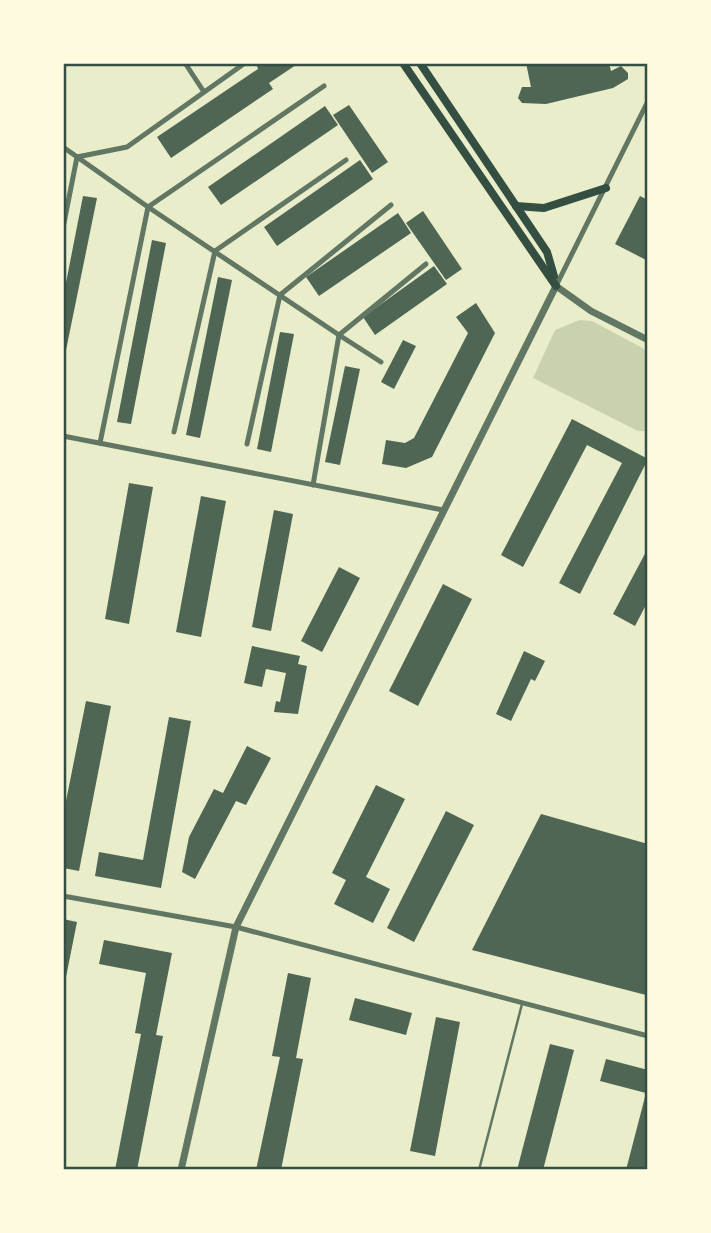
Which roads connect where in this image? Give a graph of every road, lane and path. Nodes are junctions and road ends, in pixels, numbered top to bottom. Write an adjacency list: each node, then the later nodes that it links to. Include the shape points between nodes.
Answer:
1 (185, 63): 6 (street)
2 (246, 63): 6 (street)
3 (403, 63): 18 (main road)
4 (420, 63): 13 (main road)
5 (324, 86): 14 (street)
6 (204, 92): 9 (street, via 128,146)
7 (648, 101): 11 (street)
8 (63, 147): 9 (street)
9 (77, 157): 14 (street); 15 (street)
10 (346, 160): 16 (street)
11 (606, 188): 13 (main road, via 544,208); 18 (street)
12 (391, 205): 19 (street)
13 (516, 206): 18 (main road, via 547,252)
14 (148, 207): 16 (street); 25 (street)
15 (63, 228)
16 (215, 251): 19 (street); 23 (street)
17 (426, 264): 20 (street)
18 (556, 286): 21 (street, via 591,311); 28 (street)
19 (280, 295): 20 (street); 26 (street)
20 (339, 335): 22 (street); 27 (street)
21 (648, 340)
22 (381, 362)
23 (174, 432)
24 (63, 436): 25 (street)
25 (100, 443): 27 (street)
26 (247, 444)
27 (313, 485): 28 (street)
28 (443, 510): 30 (street)
29 (63, 896): 30 (street)
30 (236, 928): 31 (street); 33 (street)
31 (522, 1004): 32 (street); 34 (lane)
32 (648, 1036)
33 (181, 1170)
34 (479, 1170)

